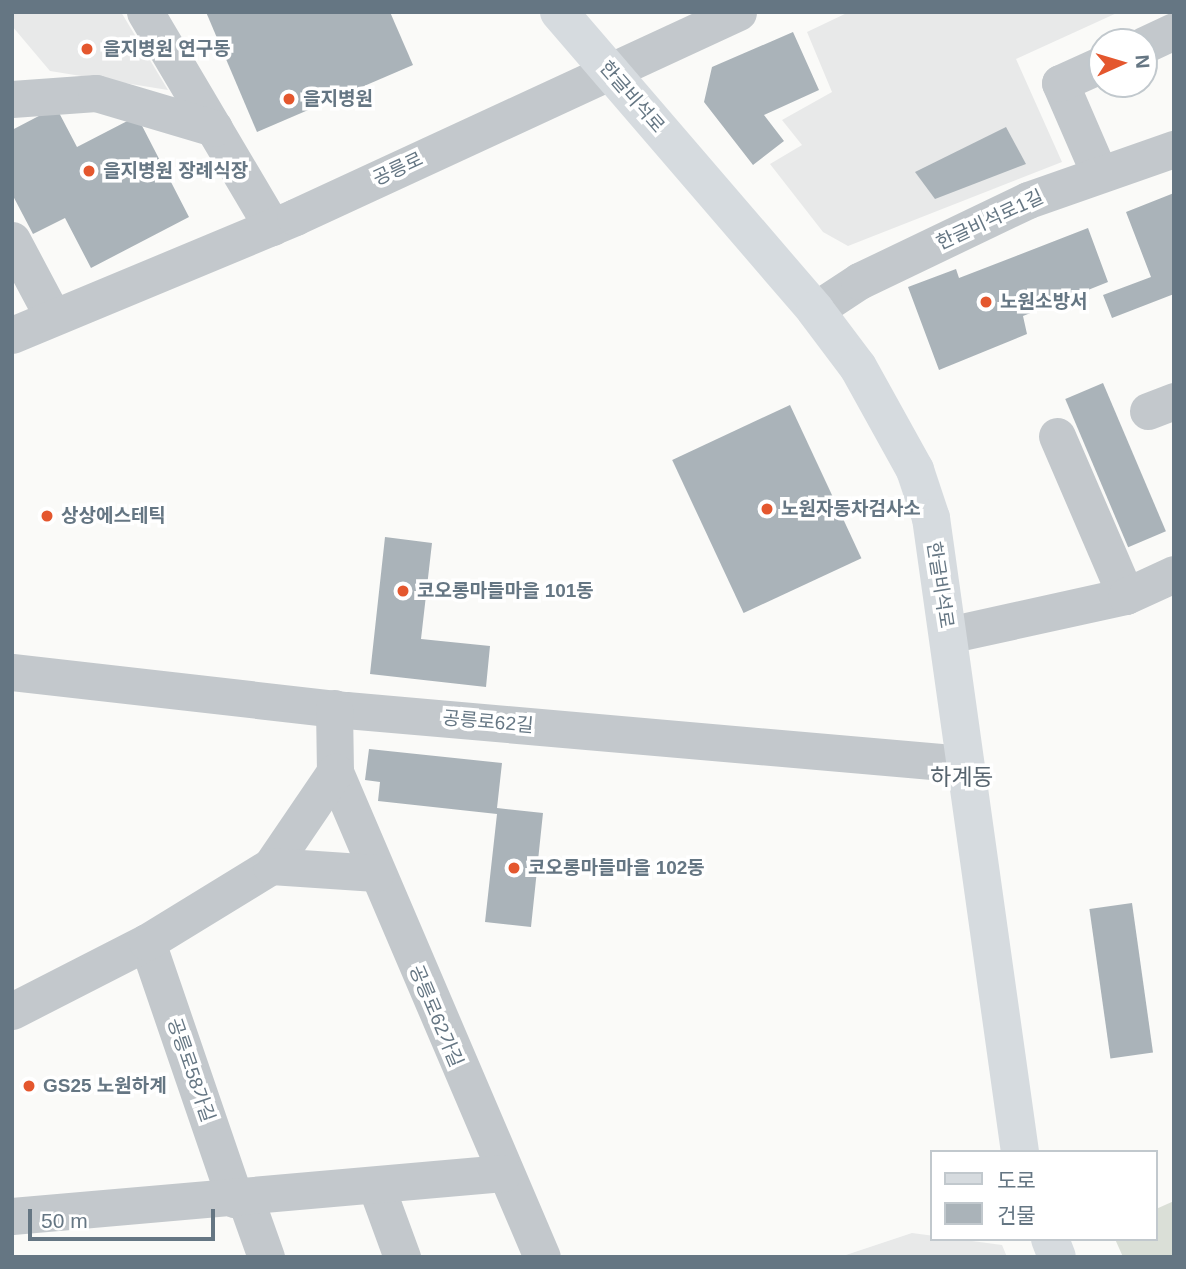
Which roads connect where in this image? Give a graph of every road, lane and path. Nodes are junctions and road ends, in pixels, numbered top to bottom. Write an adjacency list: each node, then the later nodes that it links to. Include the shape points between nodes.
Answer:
1 (145, 12): 9 (street)
2 (559, 12): 6 (main road, 한글비석로)
3 (738, 12): 6 (street, 공릉로)
4 (1174, 31): 5 (street)
5 (1158, 38)
6 (609, 70): 12 (street, 공릉로); 14 (main road, 한글비석로)
7 (1088, 70): 11 (street, via 1060,83)
8 (12, 99): 9 (street, via 96,93)
9 (214, 128): 12 (street)
10 (1174, 149): 11 (street, 한글비석로1길)
11 (1099, 173): 14 (street, 한글비석로1길, via 895,264)
12 (272, 227): 15 (street, 공릉로)
13 (12, 240): 15 (street)
14 (815, 310): 20 (main road, 한글비석로, via 858,368 915,470 931,519 933,567)
15 (54, 317): 16 (street, 공릉로)
16 (12, 335)
17 (1057, 436): 19 (street)
18 (1174, 574): 19 (street)
19 (1126, 596): 20 (street)
20 (948, 635): 23 (main road, 한글비석로)
21 (12, 672): 22 (street, 공릉로62길)
22 (334, 708): 23 (street, 공릉로62길); 24 (street, 공릉로62가길)
23 (964, 764): 29 (main road, 한글비석로)
24 (335, 772): 25 (street); 26 (street, 공릉로62가길)
25 (271, 866): 26 (street); 27 (street)
26 (376, 873): 30 (street, 공릉로62가길)
27 (147, 942): 28 (street); 32 (street, 공릉로58가길)
28 (12, 1010)
29 (1020, 1150)
30 (503, 1173): 31 (street); 36 (street, 공릉로62가길)
31 (376, 1186): 32 (street); 35 (street)
32 (240, 1199): 33 (street); 34 (street, 공릉로58가길)
33 (12, 1216)
34 (266, 1257)
35 (402, 1257)
36 (542, 1257)

